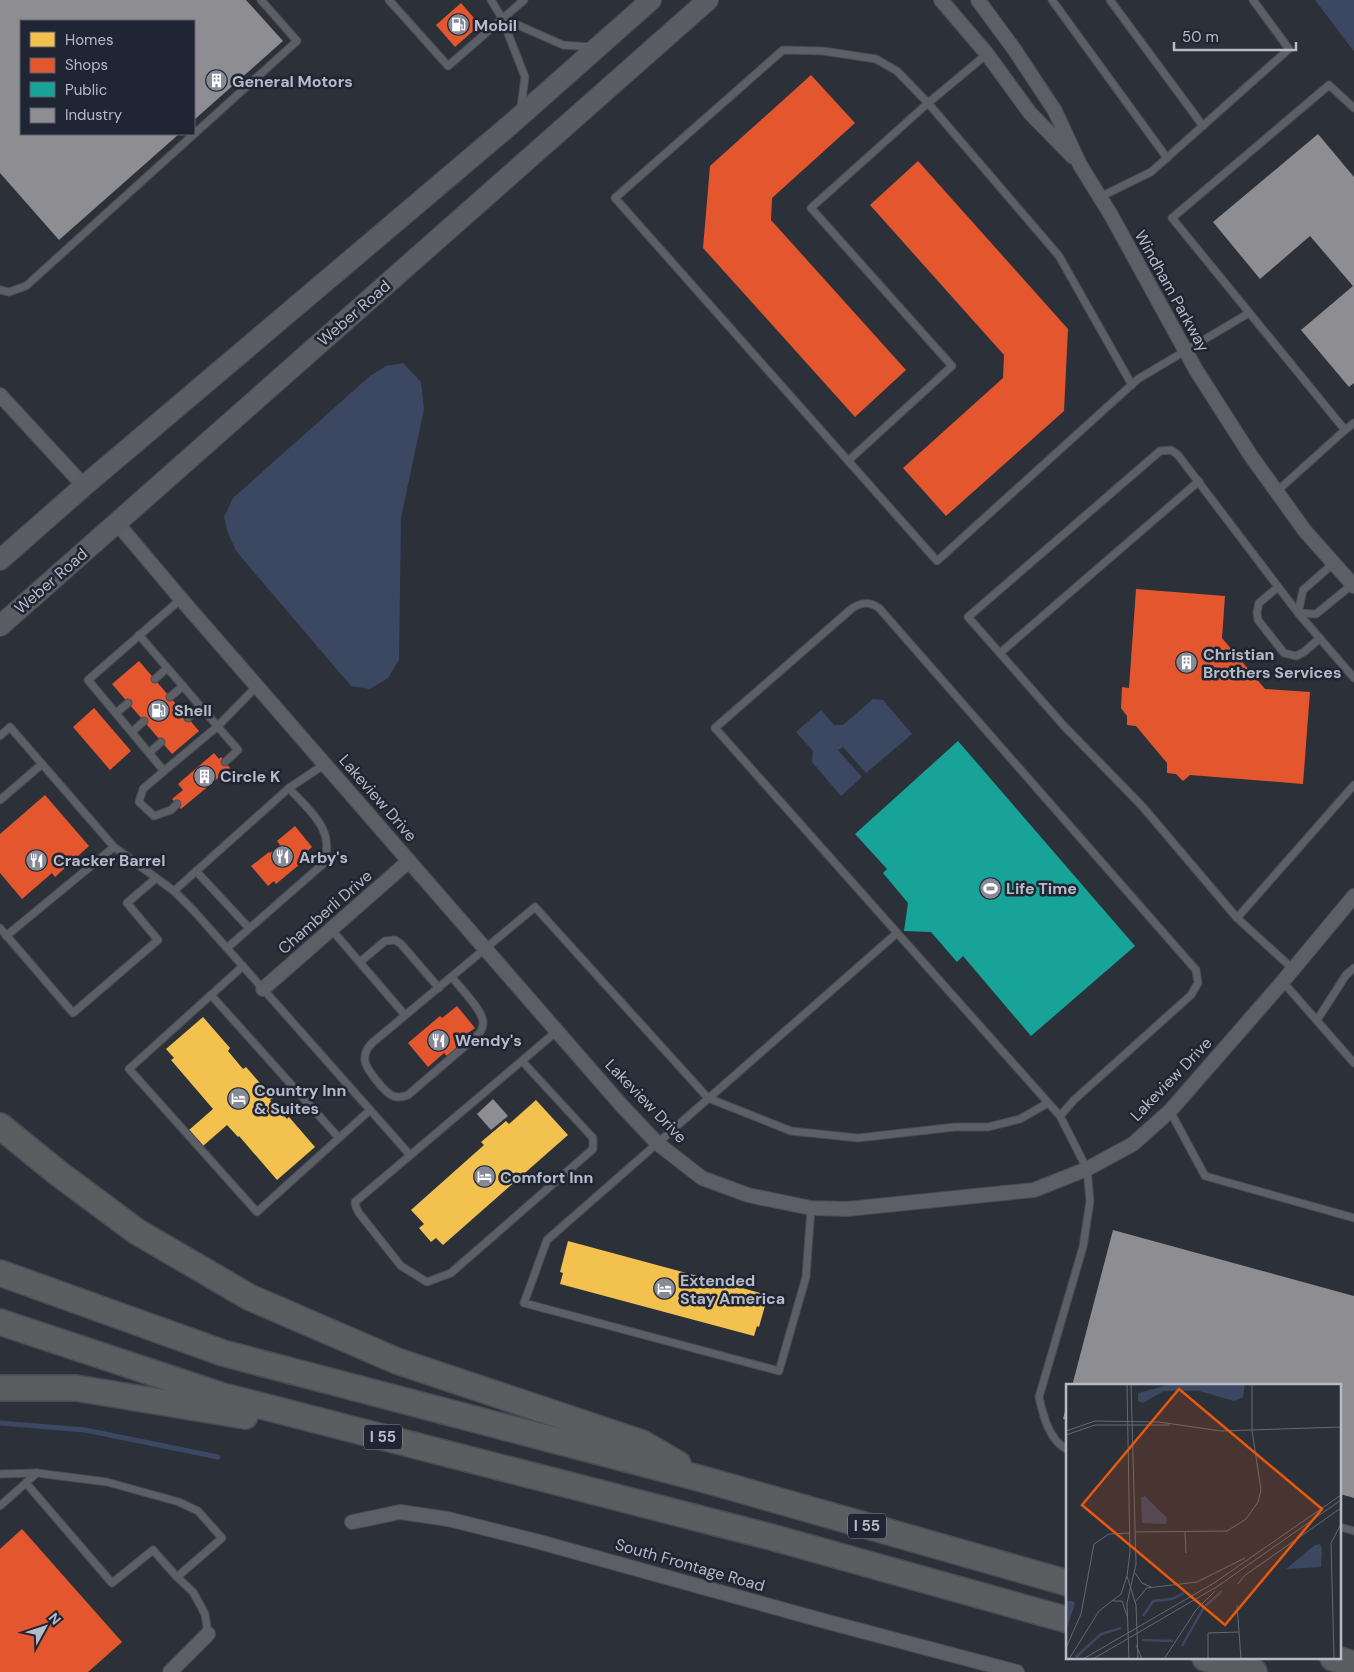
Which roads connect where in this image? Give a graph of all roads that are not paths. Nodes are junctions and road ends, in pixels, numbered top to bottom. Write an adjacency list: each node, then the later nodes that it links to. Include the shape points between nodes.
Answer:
1 (261, 0): 19 (lane, via 297,41)
2 (389, 0): 12 (lane, via 448,66)
3 (492, 0): 12 (lane)
4 (524, 0): 12 (lane)
5 (651, 0): 13 (main road)
6 (708, 0): 35 (main road, Weber Road)
7 (941, 0): 14 (street)
8 (978, 0): 22 (street, Windham Parkway, via 1055,111)
9 (1052, 0): 21 (lane)
10 (1110, 0): 18 (lane)
11 (1253, 0): 18 (lane, via 1289,49)
12 (502, 18): 13 (lane, via 563,45); 17 (lane, via 525,77 521,107)
13 (598, 47): 17 (main road)
14 (986, 54): 15 (lane); 22 (street, via 1030,113)
15 (928, 103): 27 (lane, via 1059,256); 31 (lane, via 811,208 952,366); 31 (lane, via 897,71 876,59 823,51 783,50 616,198)
16 (1354, 108): 25 (lane, via 1329,85 1172,218)
17 (510, 125): 33 (main road)
18 (1203, 126): 21 (lane)
19 (195, 133)
20 (193, 135): 24 (lane, via 26,286 9,292)
21 (1167, 158): 23 (lane, via 1151,172)
22 (1080, 165): 23 (street, Windham Parkway)
23 (1100, 197): 26 (street, Windham Parkway)
24 (0, 290)
25 (1249, 313): 26 (lane); 30 (lane)
26 (1186, 352): 27 (lane); 34 (street, Windham Parkway)
27 (1132, 385): 31 (lane, via 937,561)
28 (0, 395): 33 (street)
29 (1354, 423): 30 (lane)
30 (1345, 430): 34 (lane)
31 (848, 461)
32 (1199, 482): 39 (lane); 45 (lane); 45 (lane, via 1178,454 1170,450 1160,451 968,617)
33 (84, 486): 36 (main road)
34 (1276, 492): 37 (street, Windham Parkway)
35 (117, 523): 40 (street, Lakeview Drive); 42 (main road, Weber Road)
36 (0, 560)
37 (1334, 563): 38 (street, Windham Parkway); 41 (lane, via 1303,590)
38 (1353, 585): 41 (lane, via 1316,614)
39 (1278, 587): 41 (lane); 44 (lane, via 1259,603 1257,612 1258,620 1284,653 1296,656)
40 (181, 599): 43 (lane); 50 (street, Lakeview Drive)
41 (1298, 613): 44 (lane)
42 (0, 626)
43 (139, 635): 46 (lane); 54 (lane, via 88,680)
44 (1320, 638): 47 (lane)
45 (1000, 654): 76 (lane, via 1142,806)
46 (167, 668): 48 (lane); 49 (lane)
47 (1354, 678)
48 (155, 679)
49 (183, 686): 51 (lane); 53 (lane)
50 (257, 686): 57 (lane); 64 (street, Lakeview Drive)
51 (170, 697)
52 (128, 703): 54 (lane)
53 (201, 706): 55 (lane); 57 (lane)
54 (116, 713): 58 (lane)
55 (188, 718)
56 (144, 721): 58 (lane)
57 (218, 726): 62 (lane, via 238,750); 65 (lane)
58 (132, 732): 61 (lane)
59 (0, 736): 63 (lane, via 10,727)
60 (161, 742): 61 (lane)
61 (149, 753): 65 (lane)
62 (225, 762)
63 (42, 764): 68 (lane); 70 (lane)
64 (325, 764): 67 (lane); 71 (street, Lakeview Drive)
65 (164, 771): 69 (lane, via 143,789 139,802 154,816 171,810)
66 (1354, 785): 76 (lane)
67 (289, 788): 72 (lane); 78 (lane, via 323,826 327,854 323,864)
68 (0, 800)
69 (177, 804)
70 (114, 847): 73 (lane); 81 (lane)
71 (409, 861): 79 (street, Chamberli Drive); 83 (street, Lakeview Drive)
72 (196, 871): 74 (lane); 78 (lane)
73 (156, 878): 74 (lane); 81 (lane, via 126,903 158,940 73,1013)
74 (174, 891): 82 (lane)
75 (1354, 896): 87 (street, Lakeview Drive)
76 (1237, 918): 87 (lane)
77 (0, 928): 81 (lane)
78 (249, 928): 82 (lane)
79 (331, 928): 84 (lane); 91 (street, Chamberli Drive)
80 (897, 933): 98 (lane); 99 (lane); 102 (lane, via 716,728 861,603 874,604 879,608 1196,970 1198,983 1191,996)
81 (6, 936)
82 (226, 948): 85 (lane)
83 (486, 949): 88 (lane); 95 (street, Lakeview Drive); 98 (lane, via 535,907)
84 (360, 962): 90 (lane, via 385,941 395,940); 93 (lane)
85 (243, 966): 91 (lane); 92 (lane)
86 (1354, 968): 94 (lane)
87 (1293, 969): 89 (street, Lakeview Drive)
88 (452, 977): 90 (lane); 93 (lane, via 480,1013 482,1030 408,1095 398,1097 389,1094 366,1066 365,1054 372,1043)
89 (1283, 982): 94 (lane); 101 (street, Lakeview Drive)
90 (439, 988): 93 (lane)
91 (263, 989): 100 (lane)
92 (211, 995): 104 (lane); 104 (lane, via 129,1069 257,1212)
93 (405, 1015)
94 (1317, 1020): 97 (lane)
95 (557, 1031): 96 (lane); 105 (street, Lakeview Drive)
96 (522, 1061): 106 (lane); 106 (lane, via 593,1138 593,1149 451,1273 427,1282 401,1266 355,1202)
97 (1354, 1063)
98 (708, 1098): 99 (lane, via 791,1131 858,1138 955,1127 988,1127 1020,1119); 105 (lane)
99 (1048, 1103): 102 (lane)
100 (370, 1110): 104 (lane); 106 (lane)
101 (1170, 1111): 107 (street, Lakeview Drive, via 1133,1144); 109 (lane, via 1205,1176)
102 (1060, 1116): 107 (lane)
103 (0, 1126): 116 (highway, via 136,1231 249,1297 397,1360 642,1443)
104 (339, 1138)
105 (657, 1143): 108 (street, Lakeview Drive, via 702,1178 748,1195); 108 (lane, via 547,1240 524,1304 779,1371 806,1277)
106 (410, 1155)
107 (1087, 1169): 108 (street, Lakeview Drive, via 1034,1190 847,1209); 113 (lane, via 1090,1201 1083,1247 1039,1397 1051,1433)
108 (811, 1208)
109 (1354, 1218)
110 (0, 1272): 116 (highway, I 55, via 223,1354)
111 (0, 1322): 120 (highway, I 55, via 223,1396)
112 (0, 1388): 120 (highway, via 76,1388 300,1426)
113 (1066, 1449)
114 (0, 1474): 115 (lane)
115 (37, 1474): 117 (lane); 121 (lane, via 107,1482 179,1502 198,1511 222,1538)
116 (706, 1480): 122 (highway, I 55)
117 (26, 1483): 118 (lane); 121 (lane, via 112,1583 153,1550)
118 (0, 1506)
119 (352, 1522): 129 (street, South Frontage Road, via 400,1512 448,1519)
120 (771, 1537): 123 (highway, I 55)
121 (177, 1577): 124 (lane, via 193,1592 205,1614)
122 (1066, 1582)
123 (1066, 1619)
124 (208, 1634): 128 (street)
125 (1212, 1660): 130 (highway)
126 (1340, 1660): 127 (highway)
127 (1354, 1664)
128 (170, 1672)
129 (1016, 1672)
130 (1254, 1672)

